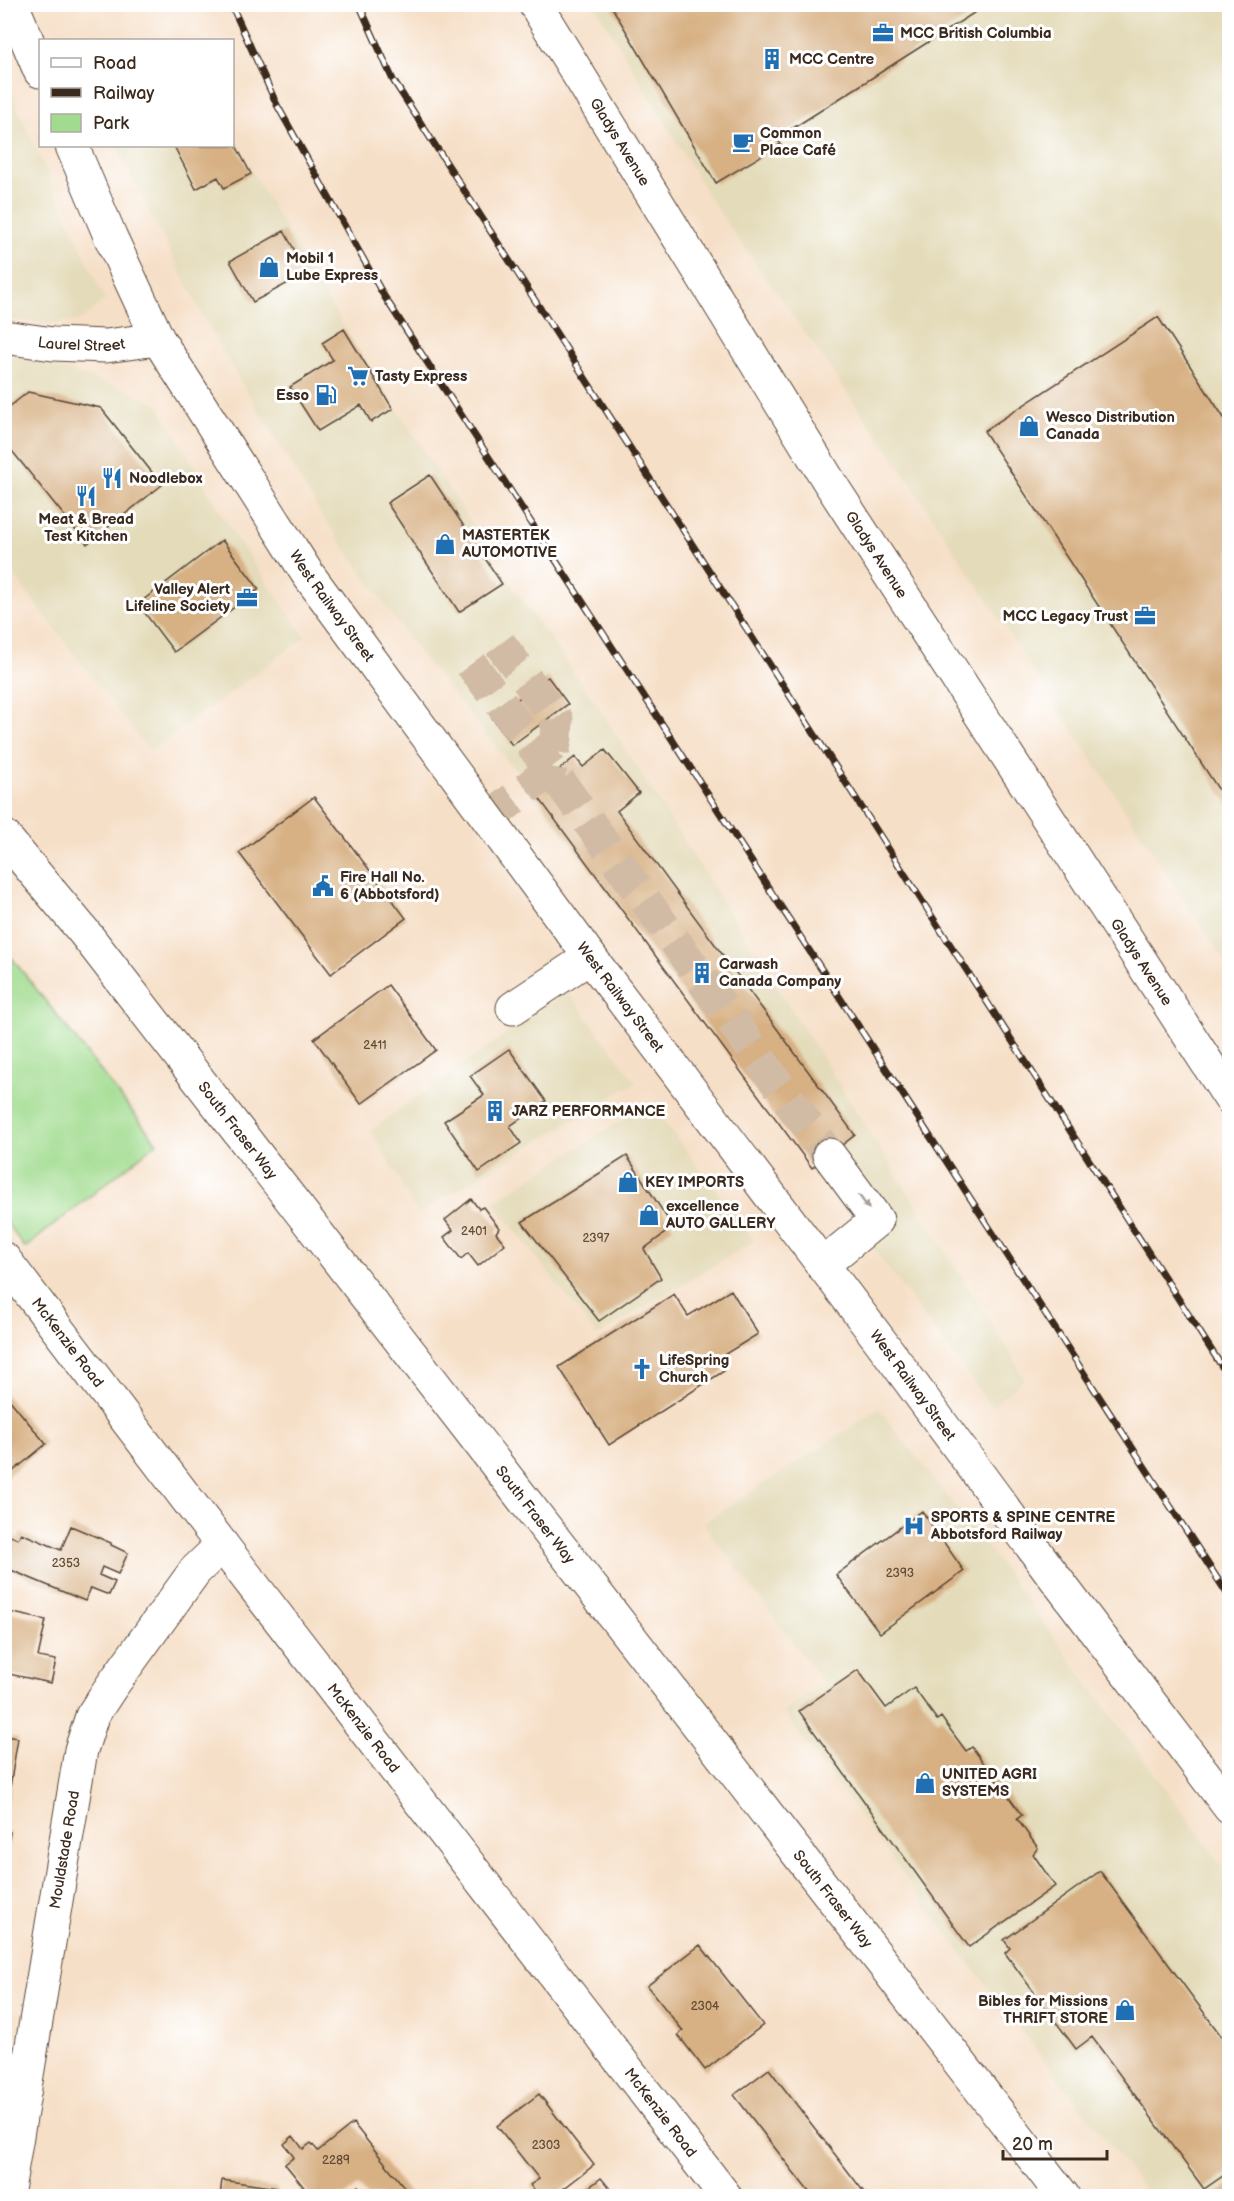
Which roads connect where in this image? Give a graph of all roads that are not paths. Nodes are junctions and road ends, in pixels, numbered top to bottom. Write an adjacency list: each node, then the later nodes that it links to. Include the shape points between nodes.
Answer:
1 (12, 4): 3 (street)
2 (535, 4): 10 (street, Gladys Avenue, via 830,483)
3 (39, 69)
4 (72, 147): 6 (street, West Railway Street)
5 (4, 337): 6 (street, Laurel Street, via 106,346)
6 (158, 339): 8 (street, West Railway Street, via 307,573)
7 (4, 836): 18 (street, South Fraser Way, via 91,941)
8 (590, 957): 9 (street); 13 (street, West Railway Street)
9 (513, 1008)
10 (1230, 1098)
11 (829, 1155): 13 (street, one-way to 13, via 877,1220)
12 (4, 1259): 14 (street, McKenzie Road)
13 (822, 1265): 15 (street, West Railway Street)
14 (222, 1545): 16 (street, Mouldstade Road, via 195,1570 92,1716 81,1750); 17 (street, McKenzie Road)
15 (1230, 1808)
16 (7, 2196)
17 (725, 2196)
18 (1063, 2196)

